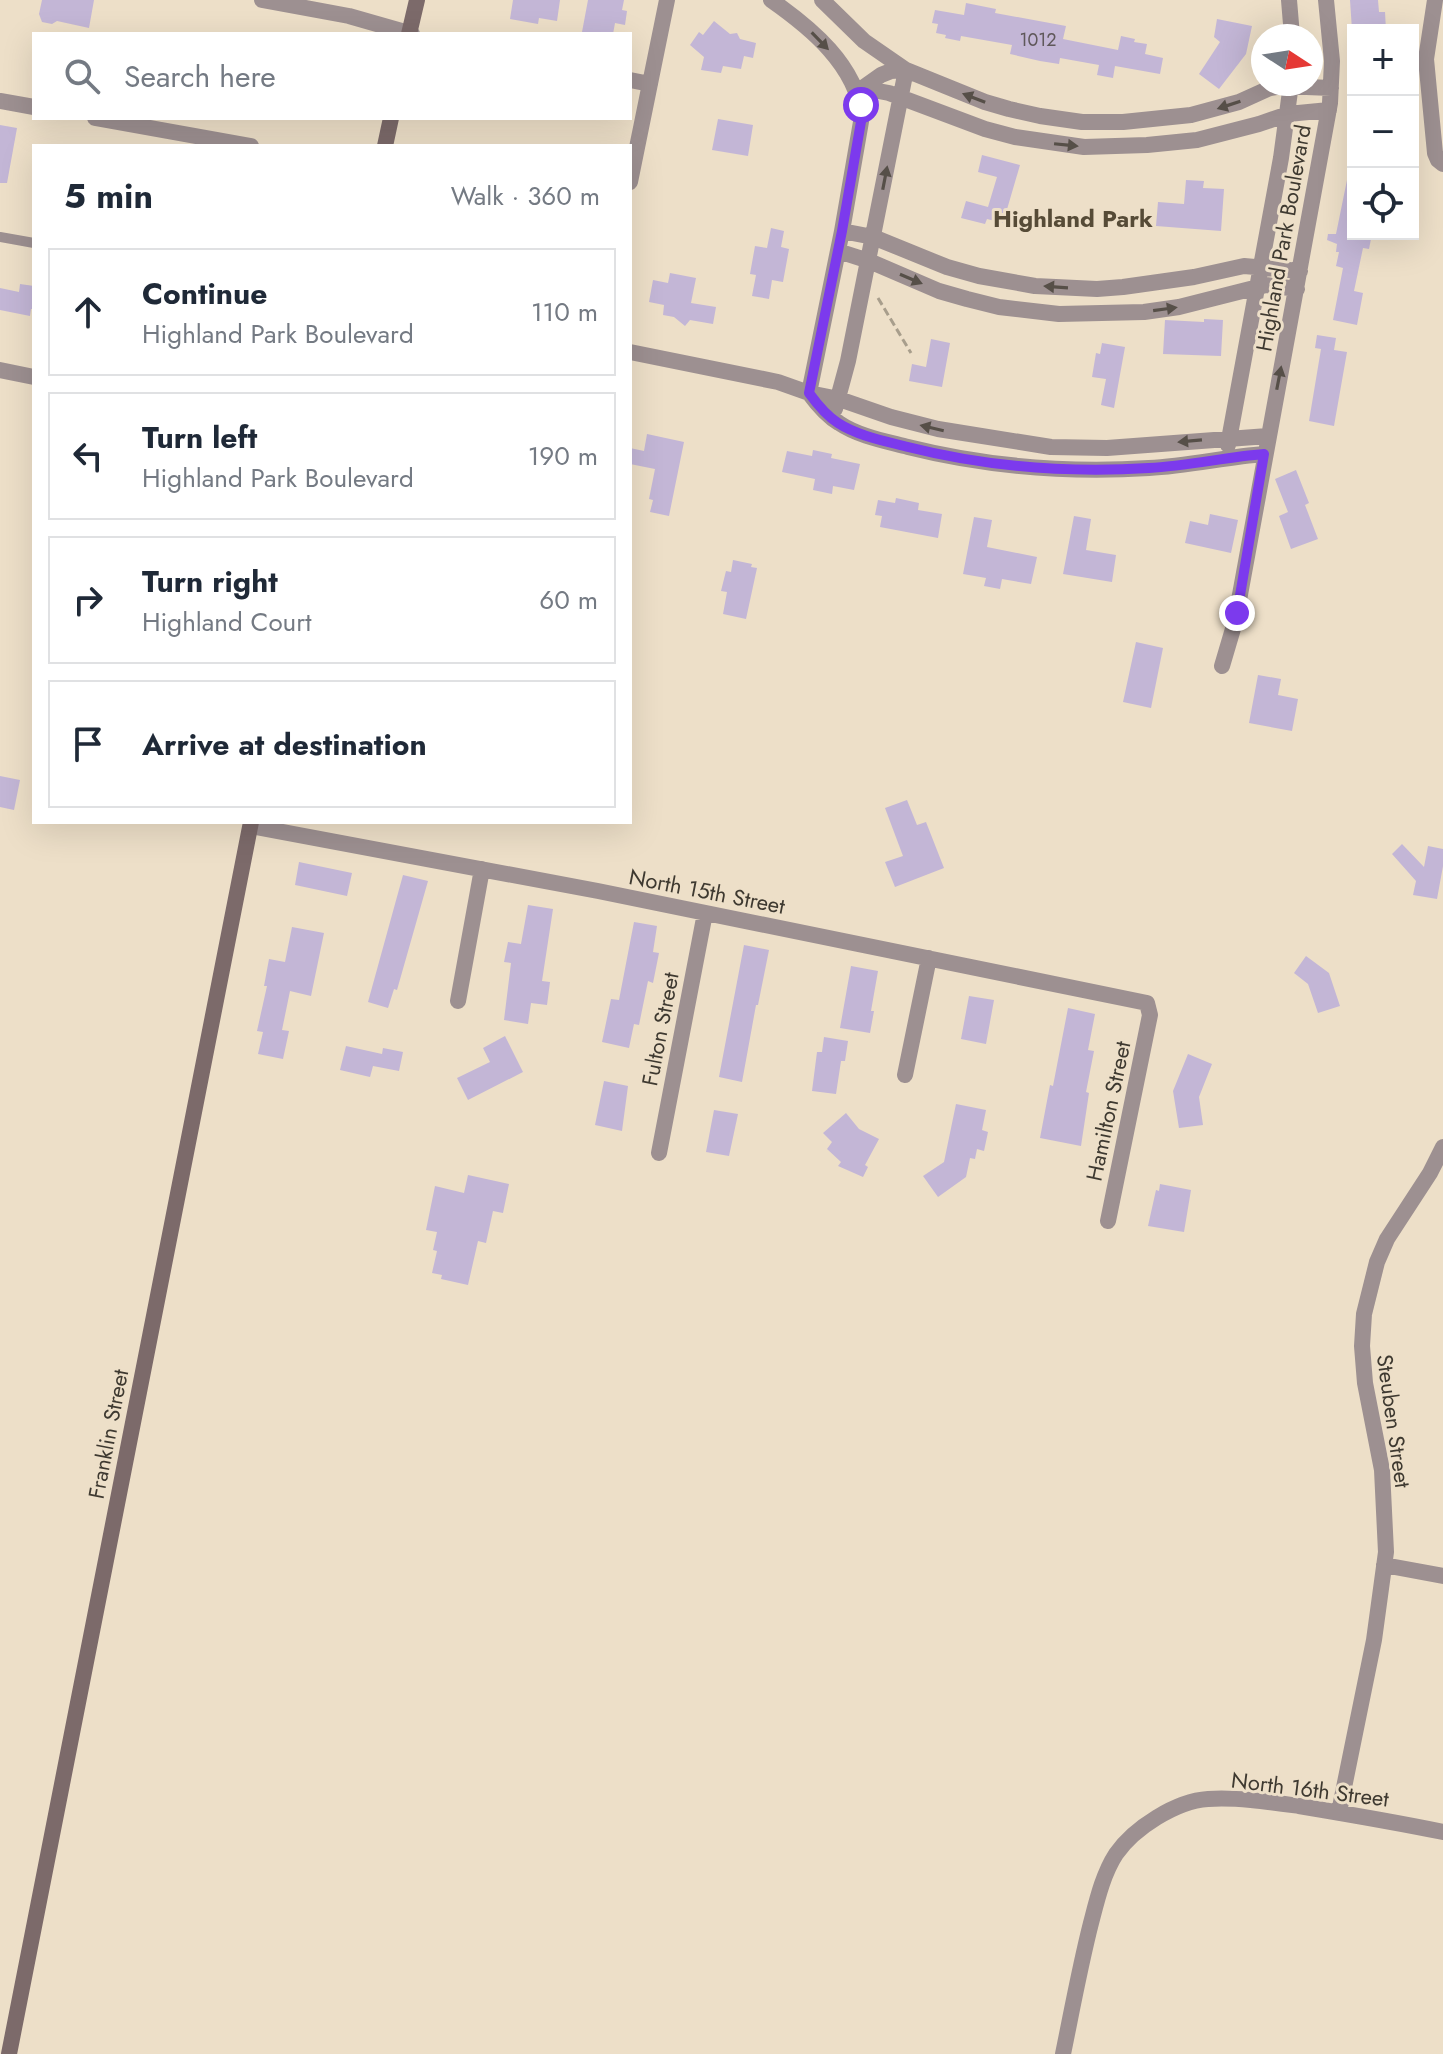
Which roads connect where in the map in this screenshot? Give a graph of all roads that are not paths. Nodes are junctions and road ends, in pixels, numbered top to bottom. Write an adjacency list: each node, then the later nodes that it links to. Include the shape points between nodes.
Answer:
1 (262, 0): 9 (street)
2 (417, 0): 12 (street)
3 (667, 0): 15 (street)
4 (771, 0): 18 (street, one-way to 18, via 832,53)
5 (822, 0): 13 (street, via 864,41)
6 (1289, 0): 10 (street)
7 (1326, 0): 17 (street, Highland Park Boulevard)
8 (1435, 0): 30 (street, via 1426,59)
9 (340, 7): 11 (street)
10 (1291, 24)
11 (405, 32)
12 (410, 32)
13 (906, 70): 18 (street, via 881,75); 19 (street, one-way to 13, via 1191,115 1082,122 985,102); 21 (street)
14 (632, 80): 15 (street)
15 (650, 84): 31 (street)
16 (1323, 87): 17 (street)
17 (1331, 88): 24 (street, Highland Park Boulevard)
18 (857, 92): 21 (street); 32 (street, via 862,116)
19 (1252, 96)
20 (1289, 96): 25 (street, Highland Park Boulevard)
21 (901, 97): 25 (street, one-way to 25, via 985,129 1084,147 1197,140); 34 (street, one-way to 21)
22 (0, 101): 23 (street)
23 (32, 107)
24 (1329, 110): 25 (street); 39 (street, Highland Park Boulevard)
25 (1288, 114): 38 (street, Highland Park Boulevard)
26 (106, 120): 28 (street)
27 (391, 120): 29 (street)
28 (240, 144)
29 (385, 144)
30 (1439, 159)
31 (632, 172)
32 (842, 231): 34 (street); 36 (street)
33 (0, 237): 35 (lane)
34 (873, 237): 37 (street); 38 (street, one-way to 34, via 1123,287 1046,287 947,267)
35 (32, 243)
36 (838, 251): 37 (street); 45 (street)
37 (869, 261): 40 (street, one-way to 40, via 967,299 1059,314 1144,312); 46 (street)
38 (1262, 266): 39 (street); 40 (street, Highland Park Boulevard)
39 (1300, 271): 41 (street, Highland Park Boulevard)
40 (1258, 286): 41 (street); 49 (street, Highland Park Boulevard)
41 (1297, 289): 48 (street, Highland Park Boulevard, one-way to 41)
42 (632, 352): 45 (street)
43 (0, 370): 44 (street)
44 (32, 377)
45 (809, 393): 46 (street); 47 (street)
46 (839, 399): 47 (street); 49 (street, one-way to 46, via 1051,447 938,429)
47 (831, 417): 51 (street, via 892,443 1026,468 1152,468)
48 (1268, 436): 49 (street); 50 (street, Highland Park Boulevard)
49 (1228, 438): 51 (street, Highland Park Boulevard)
50 (1264, 454): 51 (street); 52 (street, Highland Park Boulevard, via 1235,622)
51 (1228, 458)
52 (1222, 666)
53 (251, 824): 54 (street, North 15th Street); 67 (street, Franklin Street)
54 (482, 869): 55 (street, North 15th Street); 57 (street)
55 (705, 913): 56 (street, North 15th Street); 61 (street, Fulton Street)
56 (929, 958): 58 (street, North 15th Street, via 1136,1000); 59 (street)
57 (458, 1001)
58 (1149, 1009): 62 (street, Hamilton Street)
59 (905, 1075)
60 (1443, 1147): 63 (street, Steuben Street, via 1387,1239 1364,1314 1365,1383 1382,1470)
61 (659, 1153)
62 (1108, 1221)
63 (1384, 1565): 64 (street); 65 (street, Steuben Street)
64 (1443, 1576)
65 (1339, 1812): 66 (street, North 16th Street); 68 (street, North 16th Street, via 1206,1798 1152,1819 1133,1835 1116,1854 1100,1887)
66 (1443, 1832)
67 (9, 2054)
68 (1063, 2054)

